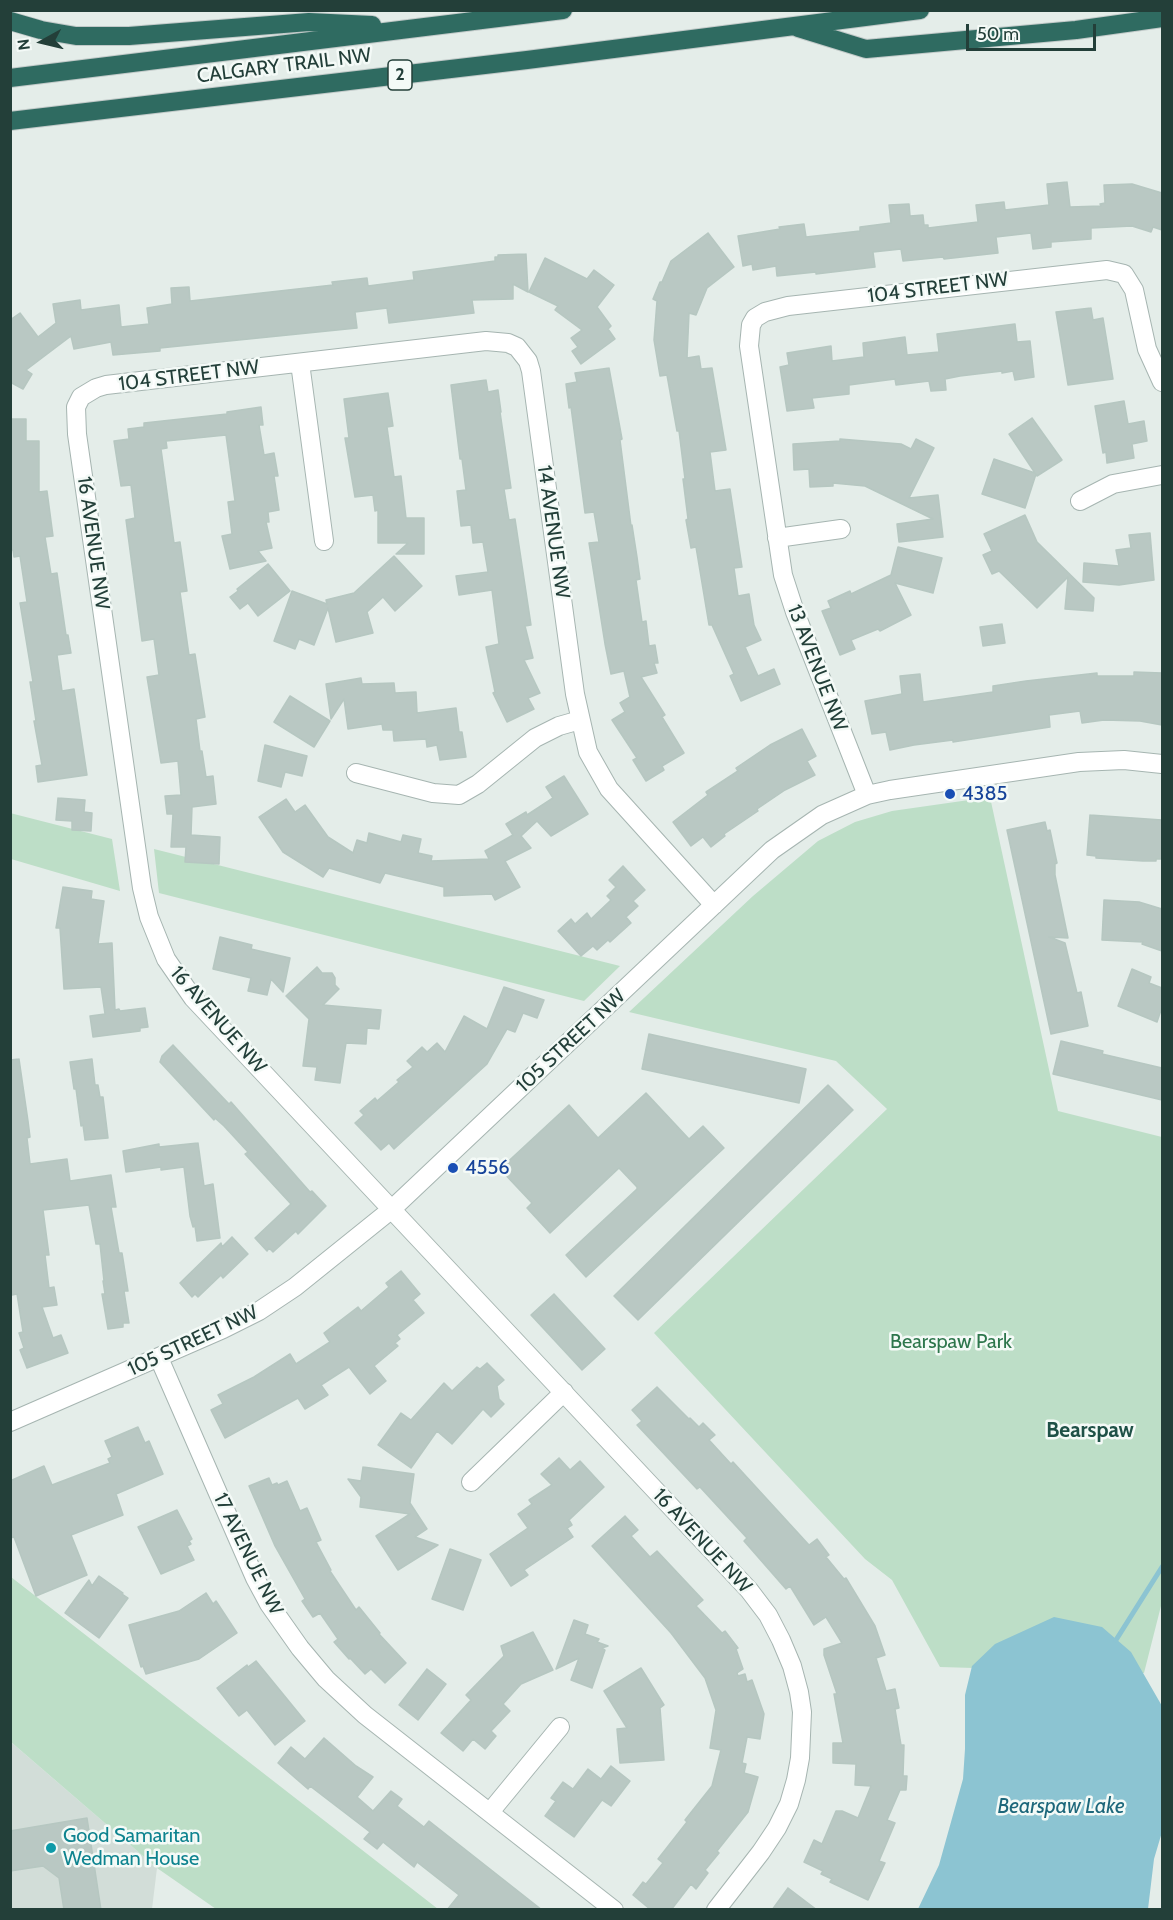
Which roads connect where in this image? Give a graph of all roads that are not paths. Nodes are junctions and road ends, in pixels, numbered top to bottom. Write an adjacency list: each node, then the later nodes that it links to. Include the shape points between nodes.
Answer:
1 (563, 10): 6 (highway, 2)
2 (920, 10): 5 (highway, CALGARY TRAIL NW / 2)
3 (1162, 18): 5 (highway, via 866,49)
4 (10, 21): 6 (highway, via 76,36 129,36 309,22)
5 (790, 26): 8 (highway, CALGARY TRAIL NW / 2)
6 (426, 27): 7 (highway, 2)
7 (10, 78)
8 (10, 121)
9 (755, 318): 12 (street, 104 STREET NW, via 788,306 1107,270 1124,274 1134,290 1147,349); 17 (street, 13 AVENUE NW, via 749,346)
10 (517, 347): 11 (street, 104 STREET NW, via 486,341); 19 (street, 14 AVENUE NW, via 531,371)
11 (300, 363): 13 (street, 104 STREET NW, via 106,385); 18 (street)
12 (1162, 382)
13 (81, 397): 24 (street, 16 AVENUE NW, via 76,407 77,434 142,888 157,939 193,998)
14 (1162, 474): 15 (street, via 1113,484)
15 (1080, 501)
16 (841, 529): 17 (street)
17 (777, 538): 22 (street, 13 AVENUE NW, via 795,612)
18 (324, 542)
19 (580, 720): 21 (street, via 535,738 459,795 433,793); 23 (street, 14 AVENUE NW, via 588,752 609,789)
20 (1162, 764): 22 (street, 105 STREET NW, via 1124,760 1079,762)
21 (356, 773)
22 (867, 795): 23 (street, 105 STREET NW, via 796,831)
23 (714, 905): 24 (street, 105 STREET NW)
24 (392, 1209): 25 (street, 105 STREET NW, via 259,1311); 26 (street, 16 AVENUE NW)
25 (159, 1358): 27 (street, 105 STREET NW); 30 (street, 17 AVENUE NW, via 242,1550 284,1627 326,1679 365,1715)
26 (564, 1392): 28 (street); 32 (street, 16 AVENUE NW, via 749,1590 768,1615 792,1666 802,1712 800,1758 789,1804 761,1852)
27 (10, 1422)
28 (471, 1482)
29 (560, 1727): 30 (street)
30 (490, 1812): 31 (street, 17 AVENUE NW)
31 (614, 1910)
32 (716, 1910)

